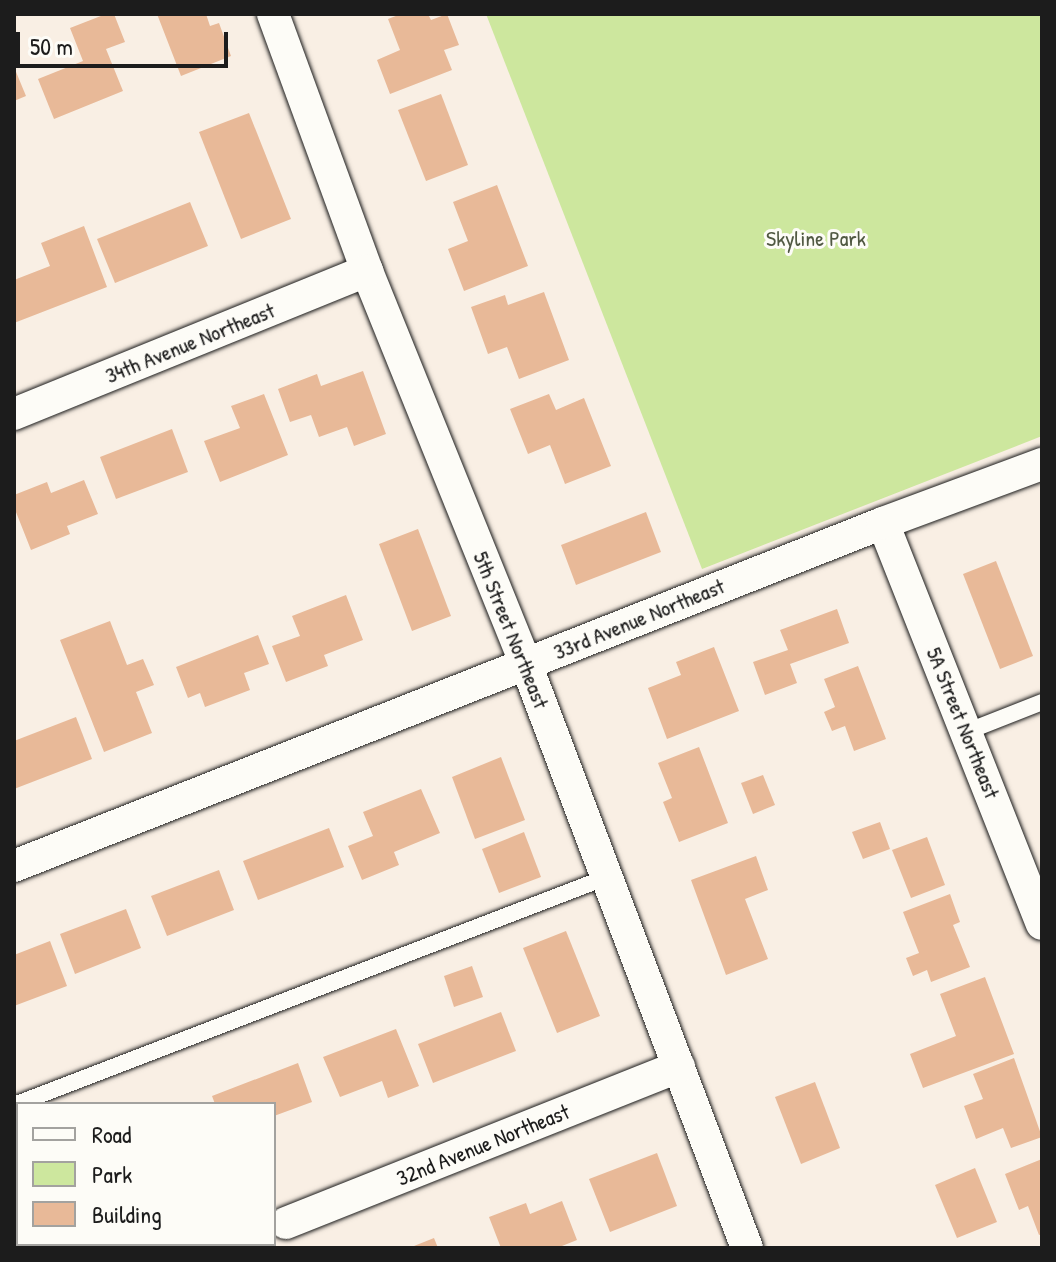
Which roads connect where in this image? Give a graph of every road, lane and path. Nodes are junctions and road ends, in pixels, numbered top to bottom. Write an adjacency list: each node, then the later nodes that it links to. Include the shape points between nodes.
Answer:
1 (273, 14): 2 (street, 5th Street Northeast)
2 (367, 271): 3 (street, 34th Avenue Northeast); 6 (street, 5th Street Northeast)
3 (14, 414)
4 (1042, 464): 5 (street, 33rd Avenue Northeast)
5 (883, 523): 6 (street, 33rd Avenue Northeast); 8 (street, 5A Street Northeast)
6 (526, 664): 9 (street, 33rd Avenue Northeast); 10 (street, 5th Street Northeast)
7 (1042, 702): 8 (lane)
8 (966, 732): 11 (street, 5A Street Northeast)
9 (14, 866)
10 (607, 877): 12 (street, 5th Street Northeast); 13 (lane)
11 (1042, 924)
12 (679, 1067): 14 (street, 32nd Avenue Northeast); 15 (street, 5th Street Northeast)
13 (22, 1102)
14 (286, 1223)
15 (747, 1248)

